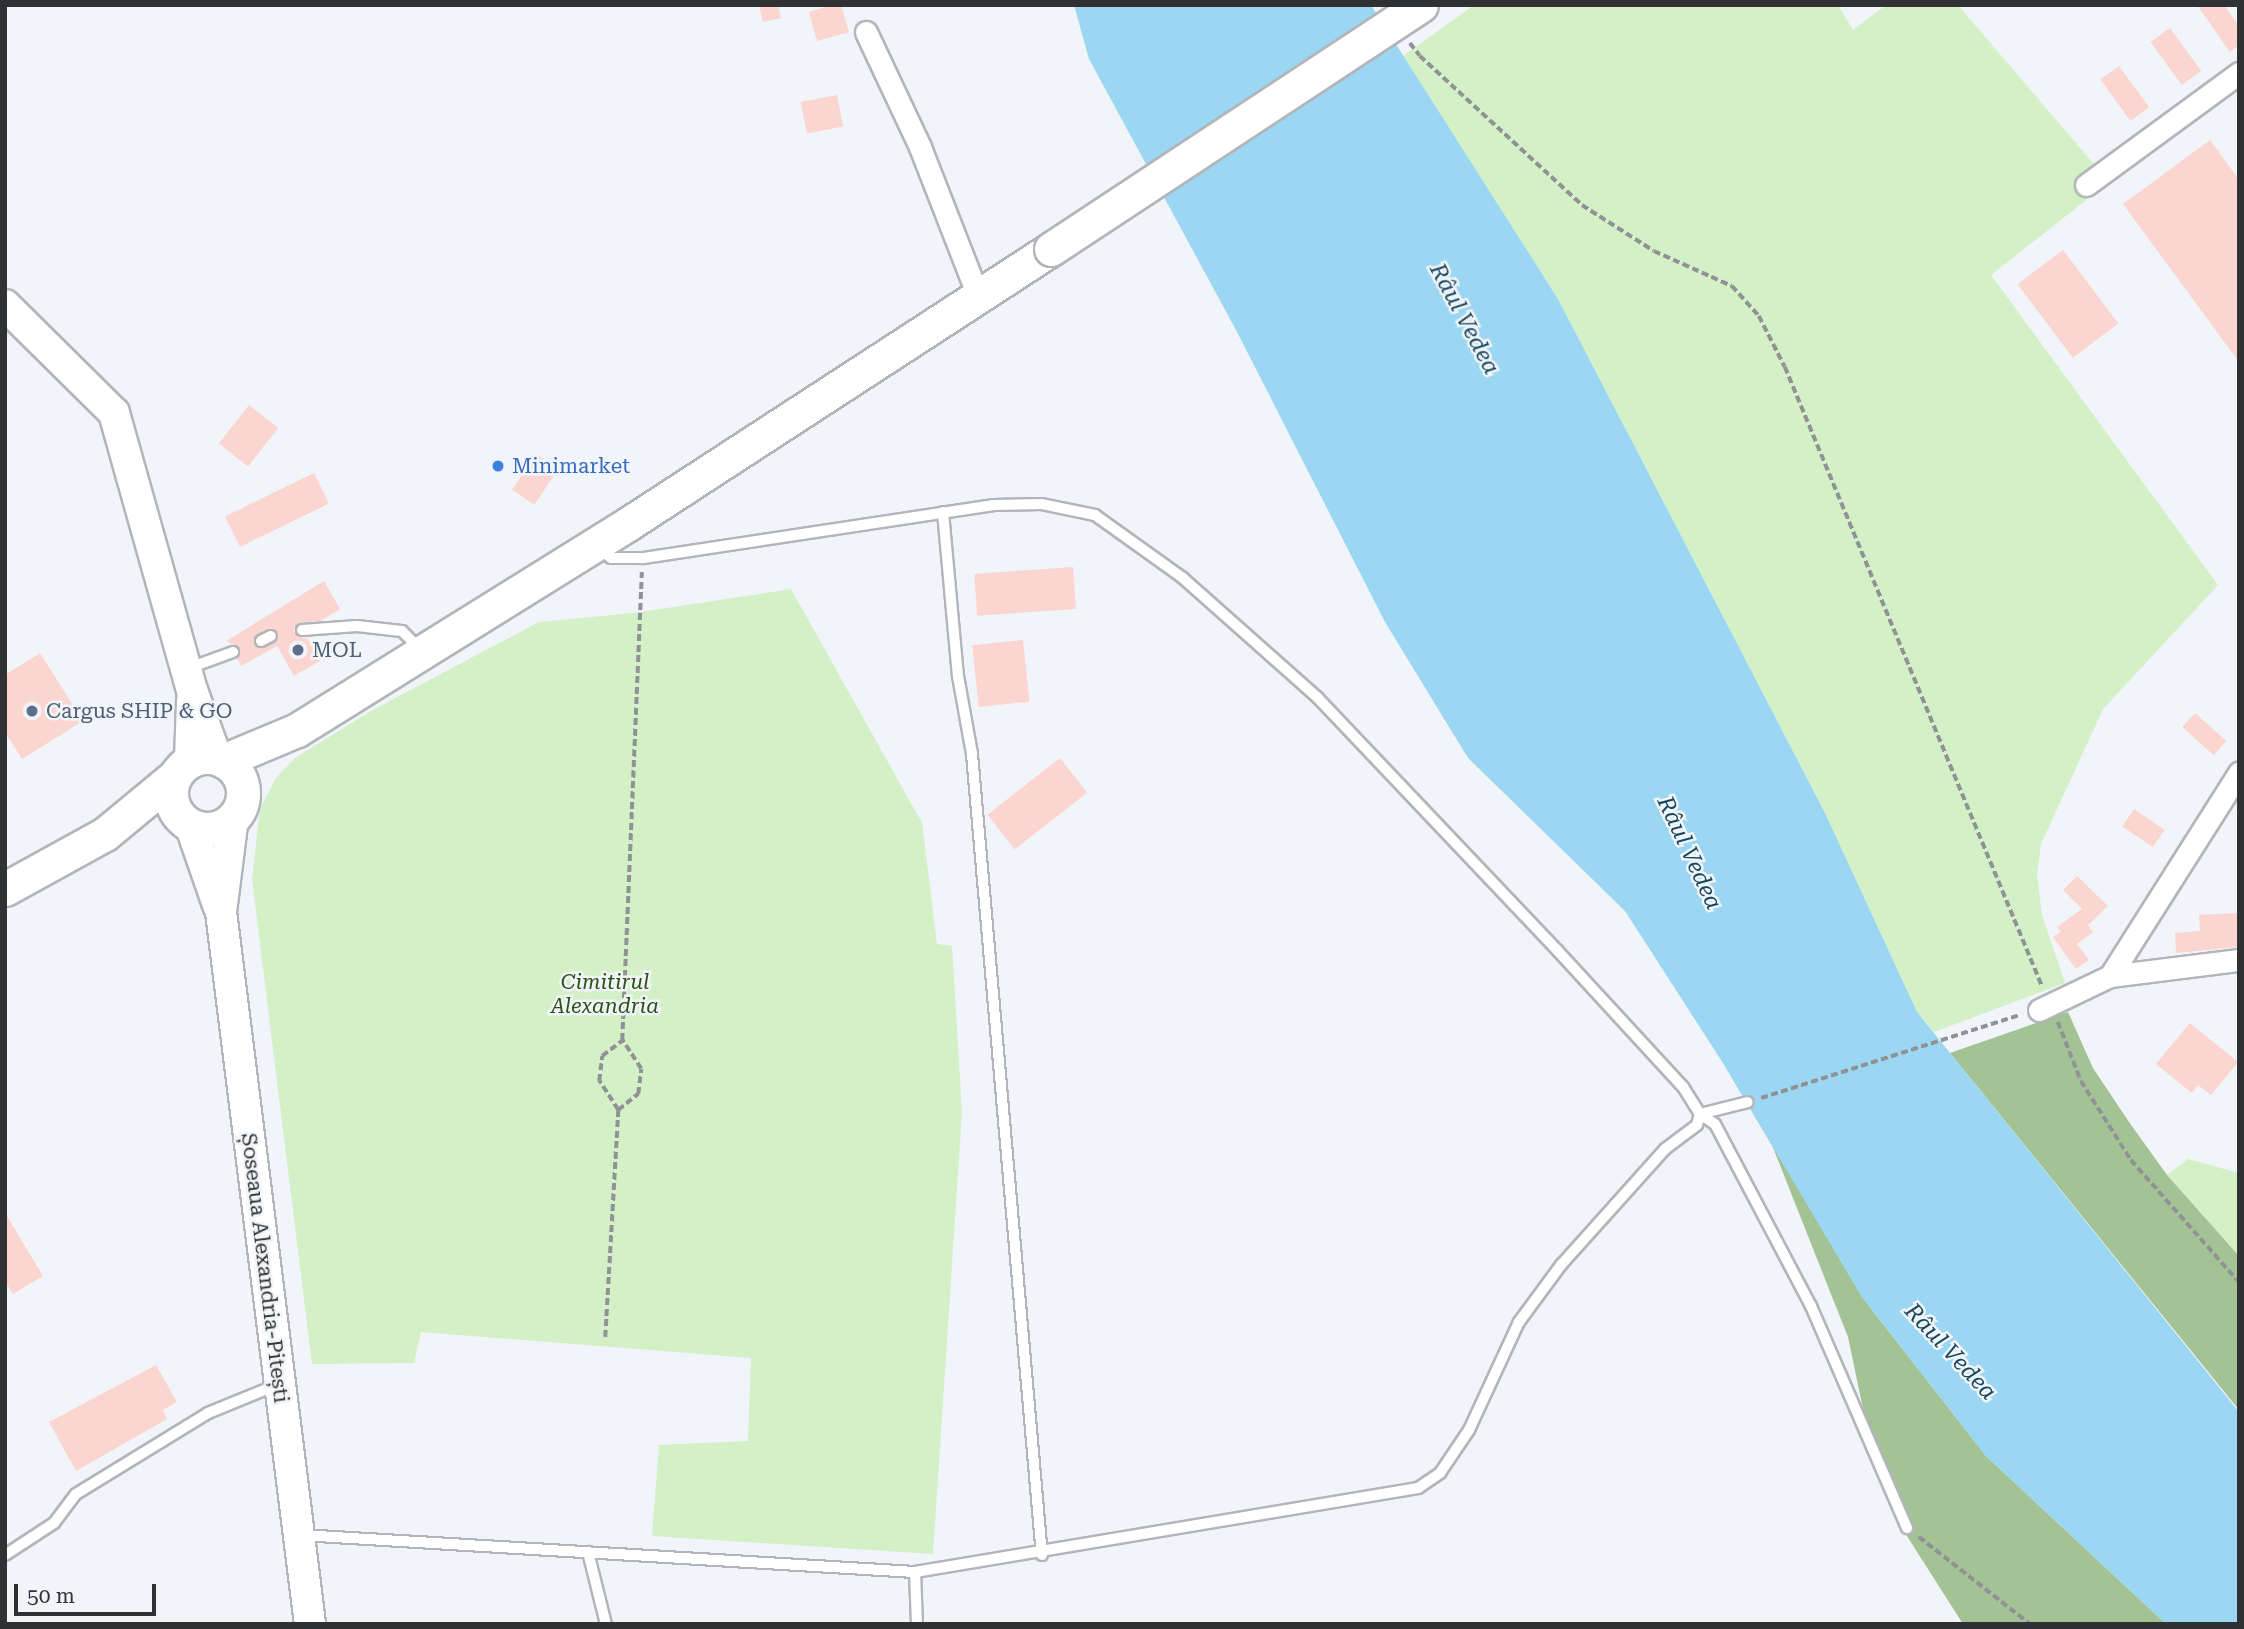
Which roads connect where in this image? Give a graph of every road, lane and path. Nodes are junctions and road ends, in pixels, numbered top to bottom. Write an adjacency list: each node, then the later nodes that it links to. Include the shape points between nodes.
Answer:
1 (1421, 5): 6 (main road, bridge)
2 (866, 32): 6 (street, via 920,147)
3 (1407, 37): 25 (path, via 1420,56 1582,205 1654,251 1732,286 1759,316 1784,367)
4 (2239, 73): 5 (street)
5 (2086, 185)
6 (978, 296): 9 (main road)
7 (5, 304): 14 (main road, via 114,413)
8 (943, 512): 10 (lane); 29 (lane, via 1042,504 1095,515 1183,578 1318,698 1406,786 1683,1087); 37 (lane, via 958,676 972,754)
9 (596, 544): 10 (lane, via 611,558); 12 (main road)
10 (642, 558): 26 (path)
11 (302, 630): 12 (lane, via 357,626 402,631)
12 (422, 651): 15 (main road)
13 (233, 652): 14 (lane)
14 (189, 680): 16 (main road)
15 (297, 730): 16 (main road); 18 (main road)
16 (201, 764): 18 (main road, via 240,778); 19 (main road, via 172,800); 20 (main road)
17 (2239, 773): 24 (street)
18 (238, 803): 19 (main road, via 213,828); 22 (main road, Șoseaua Alexandria-Pitești)
19 (187, 822): 20 (main road); 22 (main road, Șoseaua Alexandria-Pitești)
20 (105, 834): 21 (main road)
21 (5, 889)
22 (221, 912): 32 (main road, Șoseaua Alexandria-Pitești)
23 (2239, 960): 24 (street)
24 (2110, 976): 25 (street)
25 (2045, 1007): 27 (path); 30 (path, via 2081,1081 2131,1160)
26 (622, 1040): 28 (path, via 602,1056 599,1081); 28 (path, via 641,1069 638,1094)
27 (1748, 1102): 29 (lane)
28 (618, 1110): 31 (path)
29 (1700, 1114): 33 (lane, via 1716,1124 1811,1306); 37 (lane, via 1697,1125 1665,1149 1561,1265 1519,1322 1469,1430 1440,1473 1418,1488)
30 (2239, 1282)
31 (606, 1337)
32 (279, 1384): 34 (main road, Șoseaua Alexandria-Pitești); 36 (lane, via 208,1413 76,1494 54,1523)
33 (1908, 1528): 42 (path)
34 (298, 1535): 35 (lane); 39 (main road, Șoseaua Alexandria-Pitești)
35 (588, 1552): 38 (lane); 40 (lane)
36 (5, 1555)
37 (1042, 1555): 38 (lane)
38 (915, 1572): 41 (lane)
39 (310, 1624)
40 (606, 1624)
41 (917, 1624)
42 (2030, 1624)

